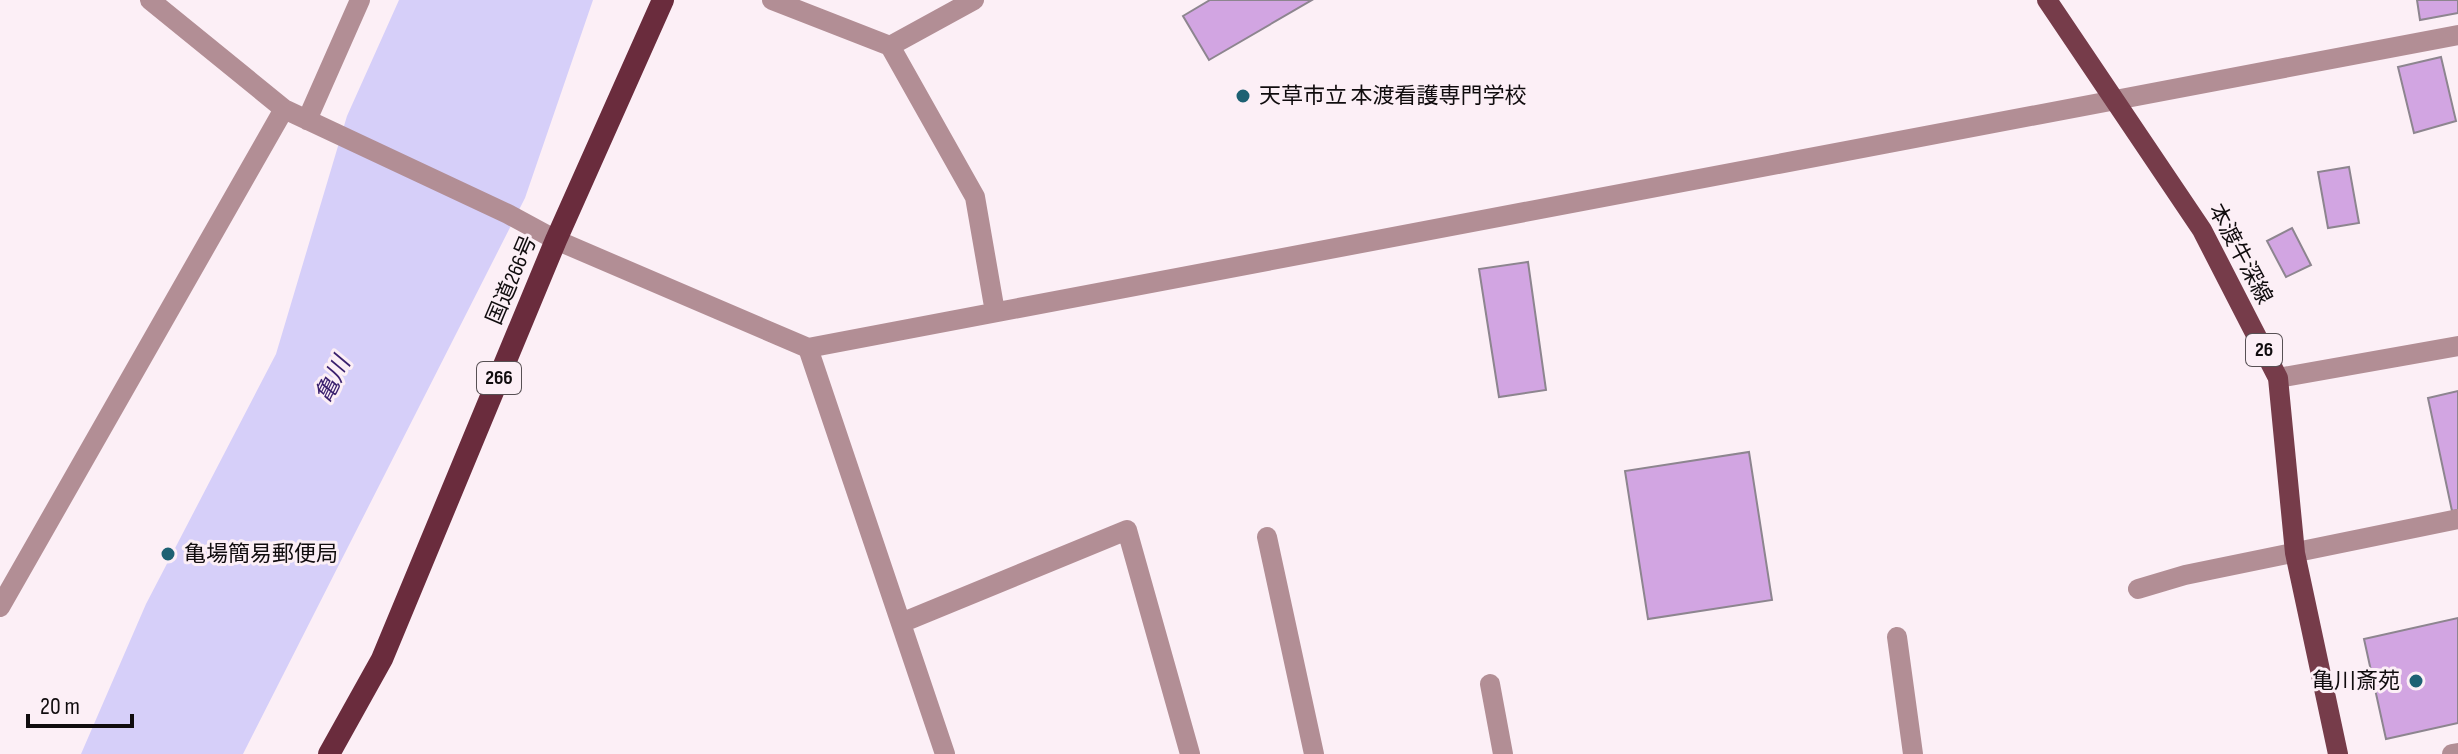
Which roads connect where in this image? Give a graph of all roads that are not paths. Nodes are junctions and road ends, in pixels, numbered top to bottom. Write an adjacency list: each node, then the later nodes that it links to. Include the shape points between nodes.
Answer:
1 (150, 0): 10 (street)
2 (360, 0): 11 (street)
3 (663, 0): 12 (highway, 国道266号 / 266)
4 (772, 0): 8 (street)
5 (974, 0): 8 (street)
6 (2047, 0): 9 (main road, 本渡牛深線 / 26)
7 (2458, 35): 9 (street)
8 (890, 46): 13 (street, via 975,197)
9 (2115, 98): 13 (street); 16 (main road, 本渡牛深線 / 26, via 2202,230)
10 (284, 109): 11 (street); 21 (street)
11 (307, 120): 12 (street)
12 (556, 240): 15 (street); 25 (highway, 国道266号 / 266, via 382,659)
13 (995, 312): 15 (street)
14 (2458, 346): 16 (street)
15 (808, 348): 22 (street)
16 (2278, 378): 19 (main road, 本渡牛深線 / 26)
17 (2458, 519): 19 (street)
18 (1267, 537): 28 (street)
19 (2295, 553): 20 (street); 31 (main road, 本渡牛深線 / 26)
20 (2138, 589)
21 (0, 607)
22 (901, 623): 26 (street); 27 (street, via 1127,530)
23 (1897, 637): 30 (street)
24 (1490, 684): 29 (street)
25 (329, 754)
26 (945, 754)
27 (1190, 754)
28 (1314, 754)
29 (1503, 754)
30 (1913, 754)
31 (2338, 754)

